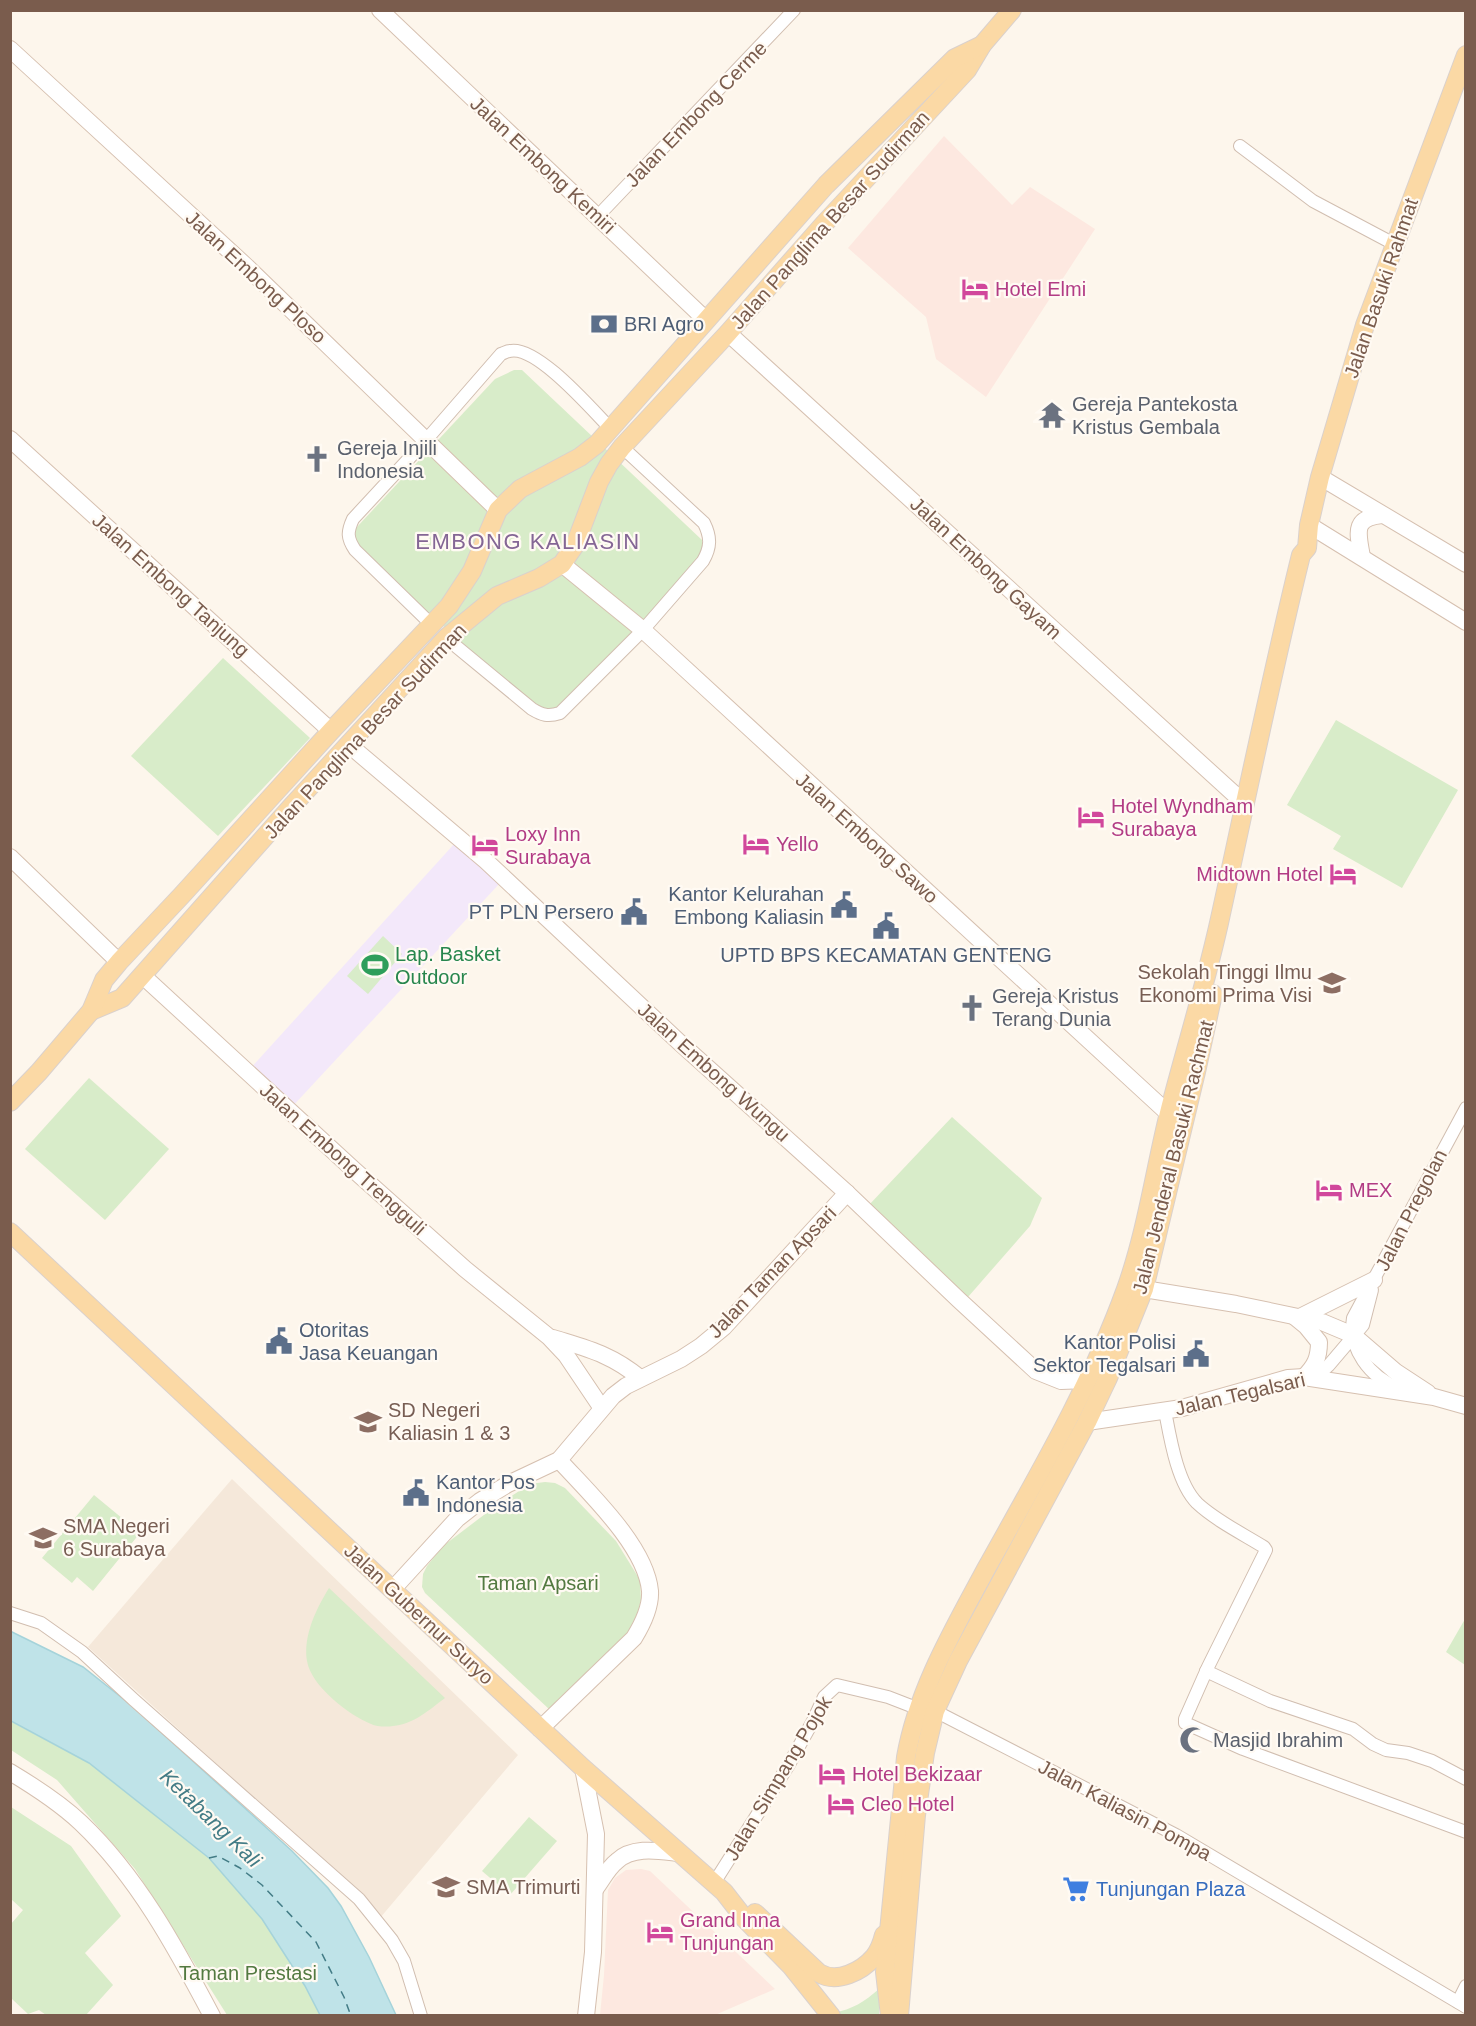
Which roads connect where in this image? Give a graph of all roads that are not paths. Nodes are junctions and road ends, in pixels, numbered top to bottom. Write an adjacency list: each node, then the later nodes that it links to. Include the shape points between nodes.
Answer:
1 (380, 10): 8 (street, Jalan Embong Kemiri)
2 (794, 10): 8 (street, Jalan Embong Cerme)
3 (1012, 10): 4 (main road, Jalan Panglima Besar Sudirman)
4 (982, 45): 10 (main road, Jalan Panglima Besar Sudirman, via 955,58 849,161); 11 (main road, Jalan Panglima Besar Sudirman, via 967,70)
5 (10, 49): 14 (street, Jalan Embong Ploso)
6 (1466, 55): 9 (main road, Jalan Basuki Rahmat)
7 (1240, 147): 9 (street, via 1313,201)
8 (597, 216): 10 (street, Jalan Embong Kemiri)
9 (1395, 245): 16 (main road, Jalan Basuki Rahmat, via 1365,325)
10 (706, 320): 12 (main road, Jalan Panglima Besar Sudirman)
11 (728, 333): 15 (main road, Jalan Panglima Besar Sudirman); 30 (street, Jalan Embong Gayam)
12 (611, 429): 14 (street, via 546,366 511,350 501,354); 17 (main road, Jalan Panglima Besar Sudirman, via 580,457 520,489)
13 (10, 439): 28 (street, Jalan Embong Tanjung)
14 (427, 439): 17 (street, Jalan Embong Ploso); 25 (street, via 353,519 348,540)
15 (622, 447): 22 (main road, Jalan Panglima Besar Sudirman, via 599,482 575,545); 26 (street, via 704,523 710,540 703,561)
16 (1320, 477): 18 (street); 19 (main road, Jalan Basuki Rahmat)
17 (498, 510): 25 (main road, Jalan Panglima Besar Sudirman, via 472,571)
18 (1382, 515): 21 (street, via 1368,516 1360,525); 23 (street)
19 (1309, 525): 20 (main road, Jalan Jenderal Basuki Rachmat); 21 (street)
20 (1306, 548): 30 (main road, Jalan Jenderal Basuki Rachmat, via 1293,587); 41 (main road, Jalan Jenderal Basuki Rachmat, via 1309,556 1235,899)
21 (1362, 557): 24 (street)
22 (562, 564): 26 (street, Jalan Embong Sawo); 27 (main road, Jalan Panglima Besar Sudirman, via 539,579 497,596)
23 (1466, 564)
24 (1466, 622)
25 (432, 625): 28 (main road, Jalan Panglima Besar Sudirman)
26 (643, 630): 27 (street, via 560,713 550,716 532,709); 37 (street, Jalan Embong Sawo)
27 (446, 638): 29 (main road, Jalan Panglima Besar Sudirman)
28 (331, 731): 32 (main road, Jalan Panglima Besar Sudirman)
29 (348, 744): 33 (main road, Jalan Panglima Besar Sudirman); 38 (street, Jalan Embong Wungu, via 486,861)
30 (1244, 803): 37 (main road, Jalan Jenderal Basuki Rachmat, via 1216,934)
31 (10, 857): 32 (street)
32 (119, 962): 34 (main road, Jalan Panglima Besar Sudirman, via 104,980)
33 (143, 976): 34 (main road, Jalan Panglima Besar Sudirman, via 122,998); 44 (street, Jalan Embong Trengguli, via 354,1170)
34 (91, 1011): 35 (main road, Jalan Panglima Besar Sudirman)
35 (10, 1102)
36 (1466, 1108): 40 (street, Jalan Pregolan)
37 (1169, 1114): 47 (main road, Jalan Jenderal Basuki Rachmat, via 1139,1249)
38 (847, 1193): 46 (street, Jalan Taman Apsari, via 724,1327 681,1359); 47 (street, Jalan Embong Wungu, via 1036,1371 1061,1381)
39 (10, 1232): 54 (main road, Jalan Gubernur Suryo)
40 (1374, 1280): 42 (street); 43 (street, Jalan Pregolan, via 1353,1318 1351,1329)
41 (1144, 1289): 42 (street); 52 (main road, Jalan Jenderal Basuki Rachmat)
42 (1295, 1316): 43 (street); 45 (street, via 1318,1342 1318,1359)
43 (1358, 1330): 45 (street, Jalan Pregolan, via 1329,1365); 48 (street, via 1371,1350); 48 (street, via 1360,1358 1375,1375 1389,1384)
44 (549, 1337): 46 (street, Jalan Embong Trengguli, via 608,1355); 50 (street, Jalan Embong Trengguli)
45 (1310, 1377): 48 (street, Jalan Tegalsari); 51 (street, Jalan Tegalsari, via 1288,1378)
46 (640, 1378): 50 (street, Jalan Taman Apsari)
47 (1087, 1380): 57 (main road, Jalan Jenderal Basuki Rachmat, via 950,1635)
48 (1434, 1397): 49 (street)
49 (1466, 1406)
50 (601, 1407): 53 (street, Jalan Taman Apsari)
51 (1165, 1410): 52 (street, Jalan Tegalsari); 56 (street, via 1173,1454 1197,1503 1266,1550)
52 (1087, 1422): 57 (main road, Jalan Jenderal Basuki Rachmat)
53 (559, 1460): 54 (street, Jalan Taman Apsari, via 508,1484 457,1519); 58 (street, via 633,1546 650,1591 642,1624 634,1638)
54 (392, 1590): 58 (main road, Jalan Gubernur Suryo)
55 (10, 1613): 71 (street, via 40,1623 82,1652 359,1899 404,1961)
56 (1206, 1671): 61 (street, via 1270,1701 1353,1729 1386,1750 1432,1761); 62 (street, via 1185,1723 1243,1749)
57 (927, 1710): 64 (street, Jalan Simpang Pojok, via 837,1685 830,1690); 66 (main road, Jalan Jenderal Basuki Rachmat, via 909,1740 906,1757); 68 (street, Jalan Kaliasin Pompa, via 1176,1835); 74 (main road, Jalan Jenderal Basuki Rachmat)
58 (540, 1729): 59 (main road, Jalan Gubernur Suryo)
59 (583, 1768): 63 (main road, Jalan Gubernur Suryo); 65 (street, via 596,1834)
60 (10, 1772): 70 (street, via 81,1822 118,1862)
61 (1466, 1779)
62 (1466, 1832)
63 (679, 1853): 64 (main road, Jalan Gubernur Suryo); 65 (street, via 652,1850 626,1856 616,1861)
64 (719, 1887): 66 (main road, via 819,1973 829,1977 848,1974 869,1962); 69 (main road, Jalan Gubernur Suryo)
65 (596, 1888): 72 (street)
66 (890, 1920): 73 (main road, Jalan Jenderal Basuki Rachmat, via 885,1972)
67 (1466, 1986): 68 (street)
68 (1462, 2005)
69 (826, 2009)
70 (212, 2016)
71 (421, 2016)
72 (586, 2016)
73 (890, 2016)
74 (899, 2016)

